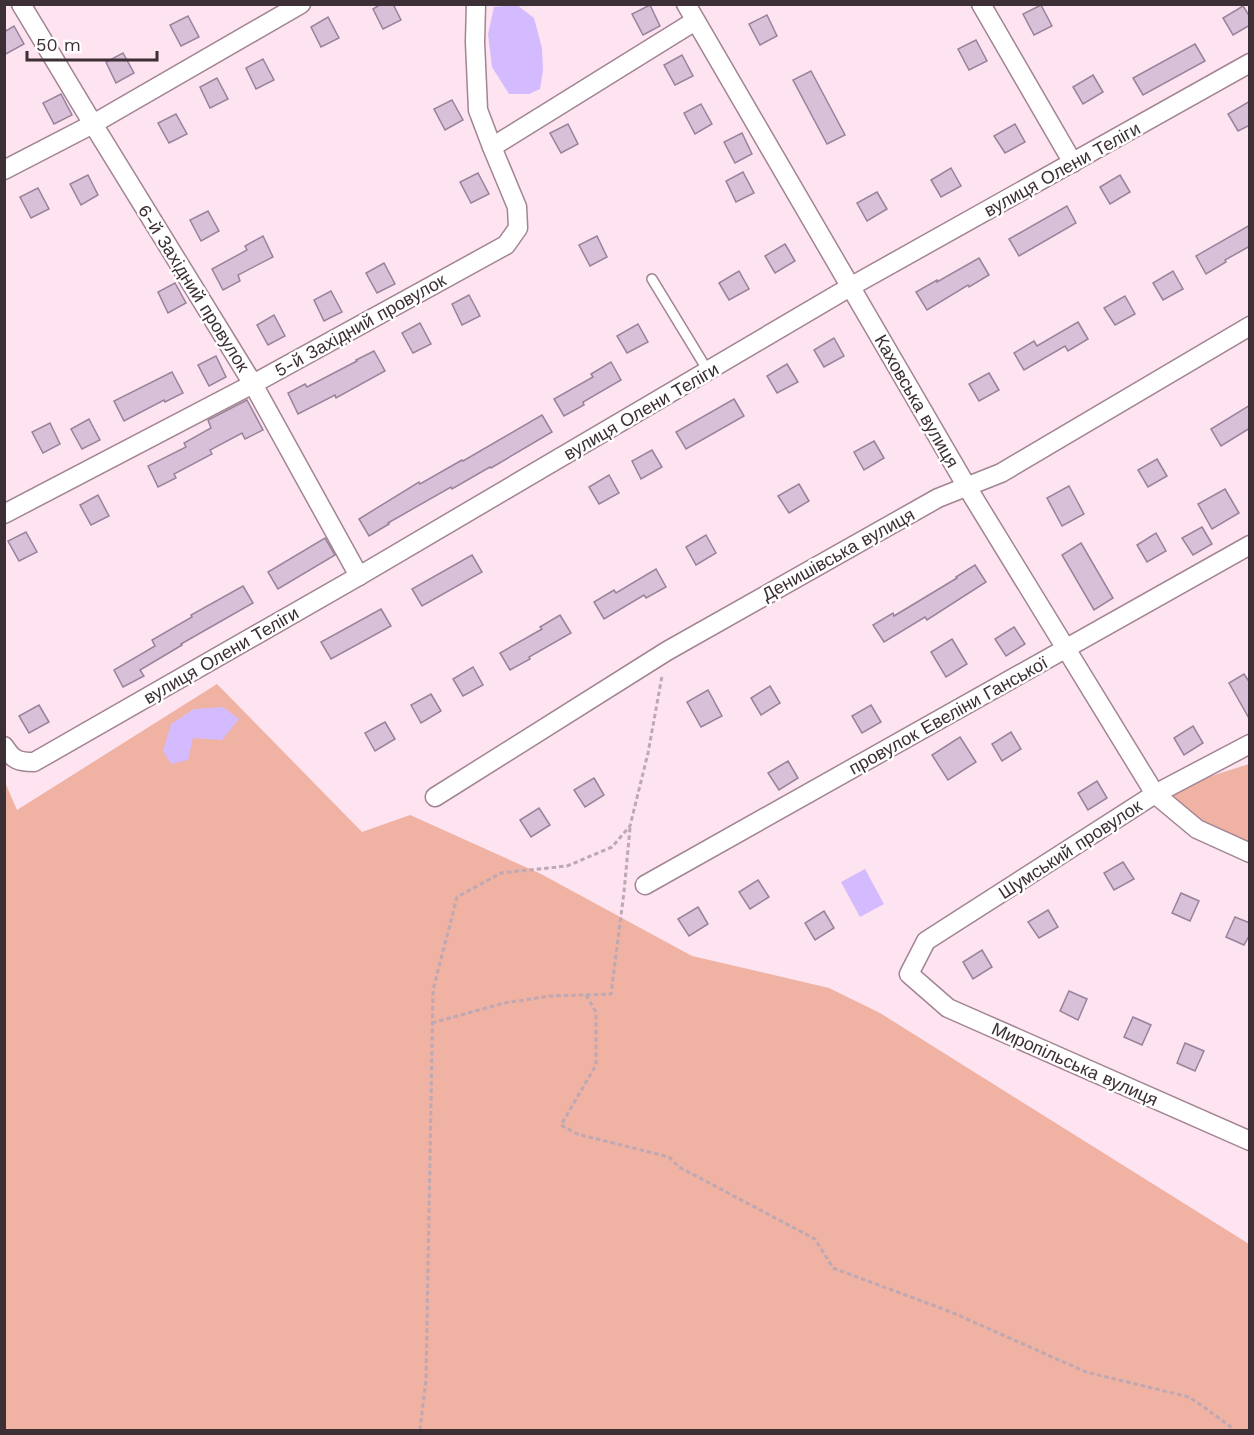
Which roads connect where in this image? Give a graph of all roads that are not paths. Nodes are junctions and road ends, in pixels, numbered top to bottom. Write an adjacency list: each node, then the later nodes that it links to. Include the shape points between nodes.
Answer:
1 (21, 4): 8 (street, 6-й Західний провулок)
2 (302, 4): 8 (street)
3 (476, 4): 9 (street, via 478,110)
4 (686, 4): 6 (street, Каховська вулиця)
5 (981, 4): 10 (street)
6 (695, 21): 9 (street); 13 (street, Каховська вулиця)
7 (1250, 63): 10 (street, вулиця Олени Теліги)
8 (93, 124): 11 (street); 16 (street, 6-й Західний провулок)
9 (492, 147): 16 (street, 5-й Західний провулок, via 517,207 518,228 506,245)
10 (1073, 163): 13 (street, вулиця Олени Теліги)
11 (4, 170)
12 (652, 279): 15 (lane)
13 (850, 288): 15 (street, вулиця Олени Теліги); 17 (street, Каховська вулиця)
14 (1250, 326): 17 (street, Денишівська вулиця, via 1001,473)
15 (708, 371): 20 (street, вулиця Олени Теліги)
16 (253, 384): 18 (street, 5-й Західний провулок); 20 (street, 6-й Західний провулок)
17 (967, 487): 21 (street, Каховська вулиця); 25 (street, Денишівська вулиця, via 938,498 666,651)
18 (4, 514)
19 (1250, 545): 21 (street, провулок Евеліни Ганської)
20 (359, 576): 23 (street, вулиця Олени Теліги, via 34,762 21,762 10,756)
21 (1065, 649): 24 (street, Каховська вулиця); 27 (street, провулок Евеліни Ганської)
22 (1250, 744): 24 (street, Шумський провулок)
23 (4, 746)
24 (1155, 794): 26 (street, Каховська вулиця, via 1197,829); 28 (street, Шумський провулок, via 926,941)
25 (435, 797)
26 (1250, 853)
27 (645, 885)
28 (909, 974): 29 (street, Миропільська вулиця, via 948,1008)
29 (1250, 1141)

